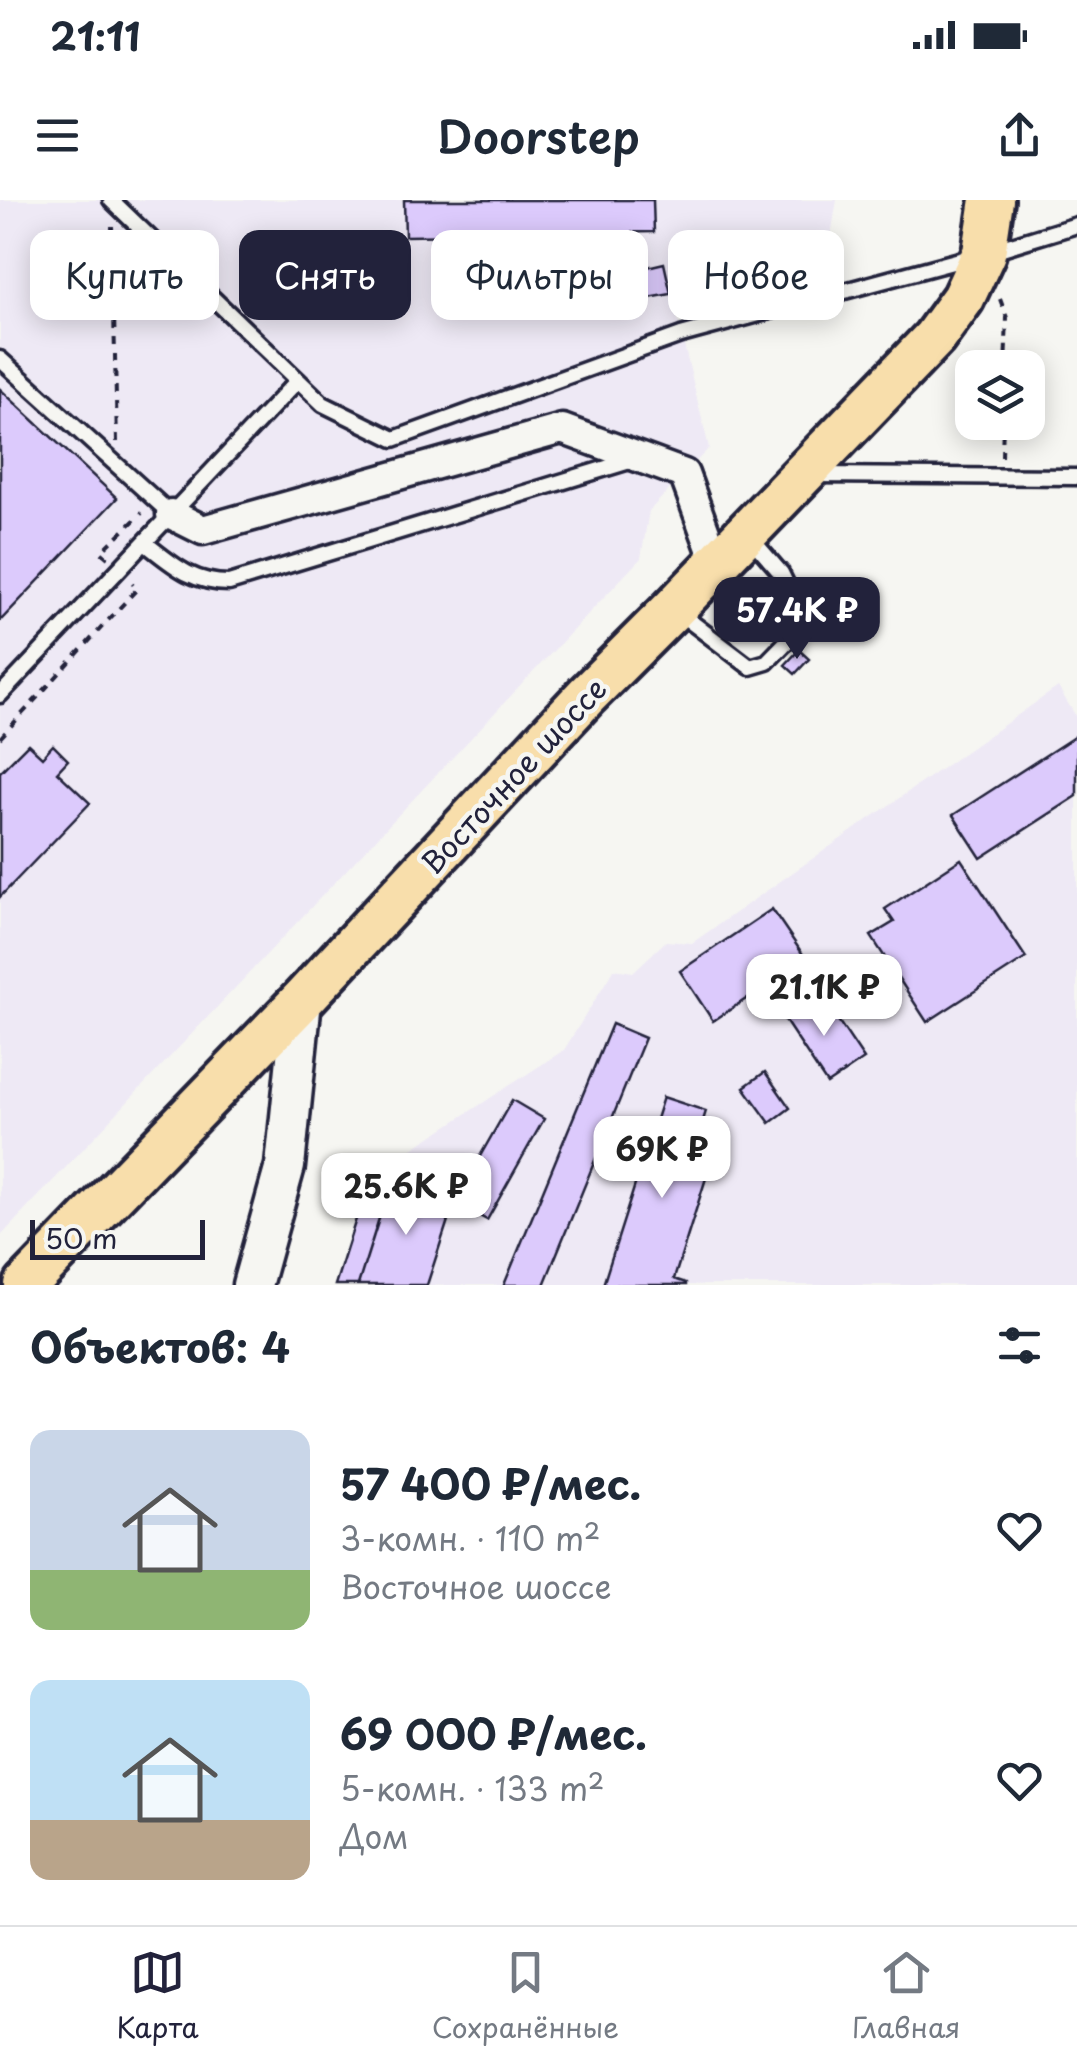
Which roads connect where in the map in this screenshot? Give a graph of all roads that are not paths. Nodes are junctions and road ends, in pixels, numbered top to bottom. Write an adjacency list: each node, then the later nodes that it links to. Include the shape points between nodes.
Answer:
1 (111, 200): 6 (lane)
2 (992, 200): 4 (main road, Восточное шоссе)
3 (1077, 225): 4 (lane)
4 (984, 254): 6 (lane, via 682,335 394,439 323,404); 8 (main road, Восточное шоссе, via 934,338)
5 (0, 359): 10 (lane)
6 (298, 380): 10 (lane)
7 (638, 458): 10 (street, via 562,428 204,530); 11 (lane, via 229,583 190,576); 12 (street, via 684,474)
8 (800, 475): 9 (lane); 12 (main road, Восточное шоссе)
9 (1077, 477)
10 (171, 514): 11 (lane)
11 (144, 543): 14 (lane)
12 (731, 547): 13 (main road, Восточное шоссе); 13 (lane, via 780,574 805,623 767,662 750,667)
13 (673, 609): 15 (main road, Восточное шоссе)
14 (0, 694)
15 (302, 1000): 16 (main road, Восточное шоссе); 17 (street, via 285,1166)
16 (26, 1285)
17 (252, 1285)

